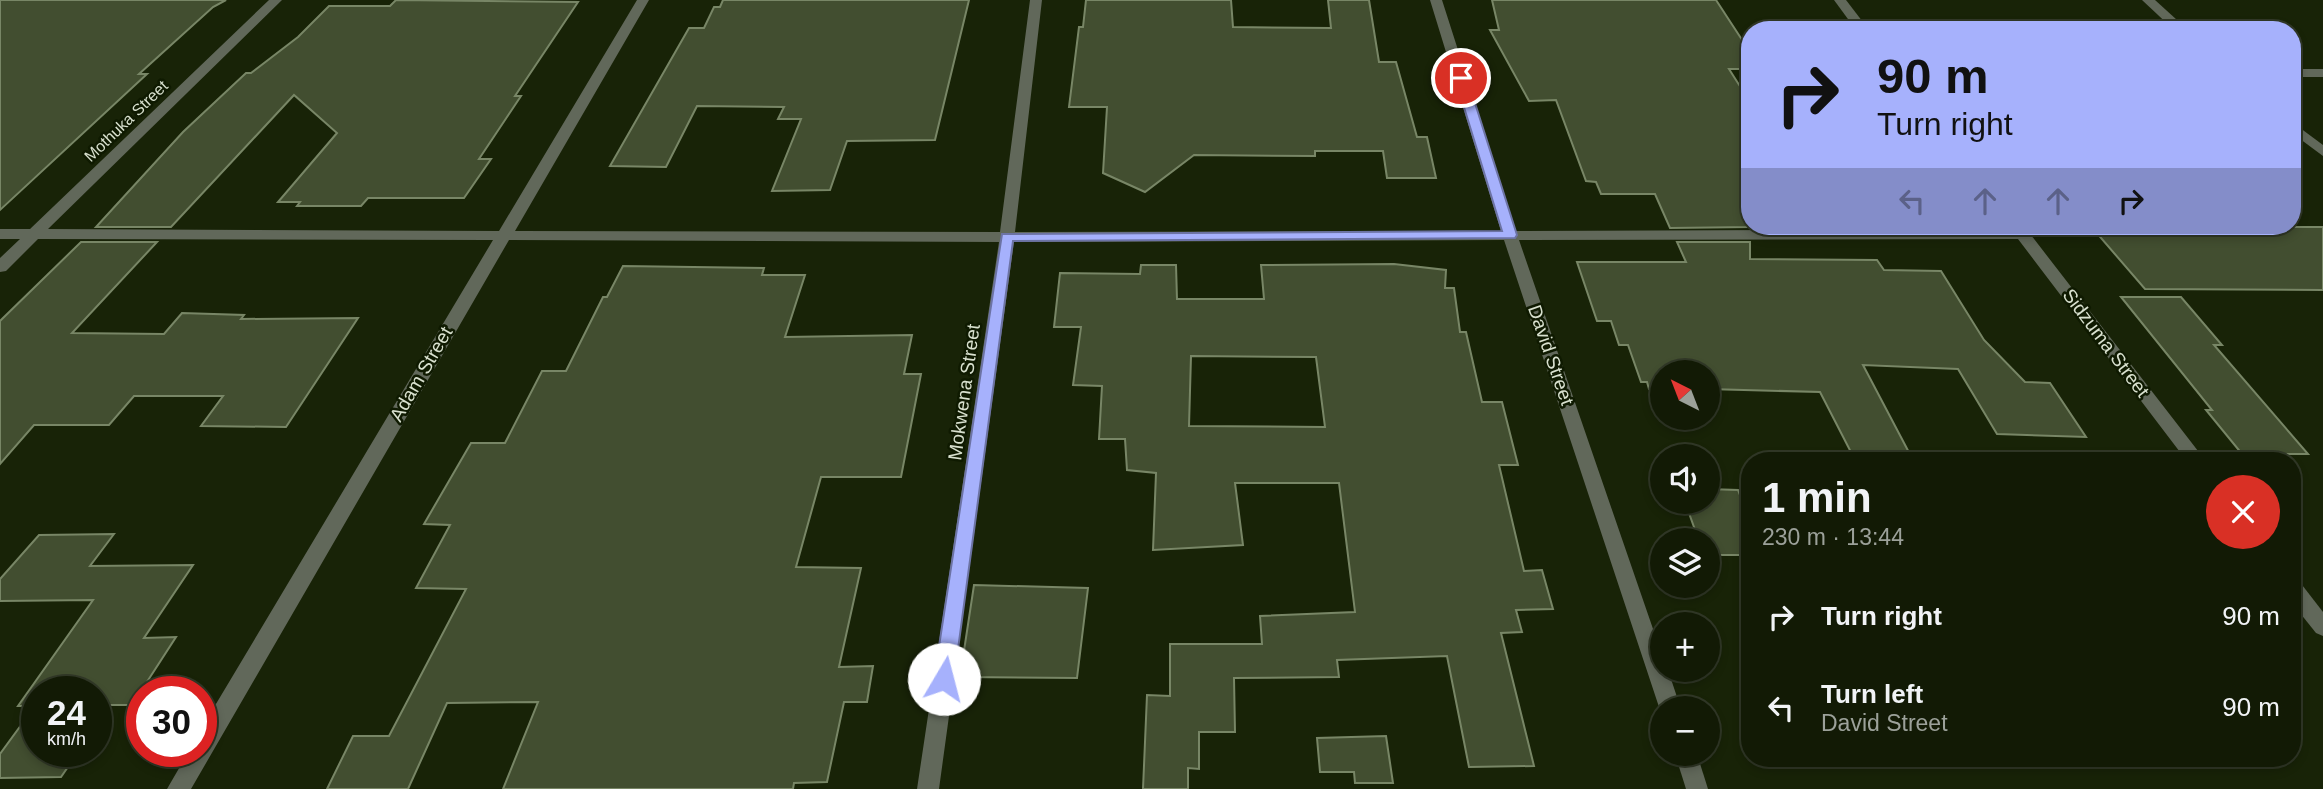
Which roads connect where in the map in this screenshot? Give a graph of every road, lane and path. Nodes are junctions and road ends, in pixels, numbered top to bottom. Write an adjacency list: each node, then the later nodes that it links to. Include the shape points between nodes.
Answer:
1 (276, 0): 15 (street, Mothuka Street)
2 (643, 0): 18 (street, Adam Street)
3 (1036, 0): 19 (street, Mokwena Street)
4 (1436, 0): 16 (street, David Street)
5 (1840, 0): 7 (street)
6 (2148, 0): 8 (street)
7 (1856, 21)
8 (2172, 21)
9 (2301, 73): 10 (street)
10 (2323, 73)
11 (2301, 134): 12 (street)
12 (2323, 152)
13 (1741, 233): 16 (street)
14 (0, 234): 15 (street)
15 (34, 234): 18 (street); 20 (street, Mothuka Street)
16 (1510, 235): 19 (street); 24 (street, David Street)
17 (2024, 235): 21 (street, Sidzuma Street)
18 (502, 237): 19 (street); 25 (street, Adam Street)
19 (1007, 237): 29 (street, Mokwena Street)
20 (0, 267)
21 (2190, 452)
22 (2301, 598): 23 (street)
23 (2323, 626)
24 (1666, 696)
25 (217, 723)
26 (1690, 766): 30 (street)
27 (191, 767): 28 (street, Adam Street)
28 (178, 789)
29 (928, 789)
30 (1697, 789)

